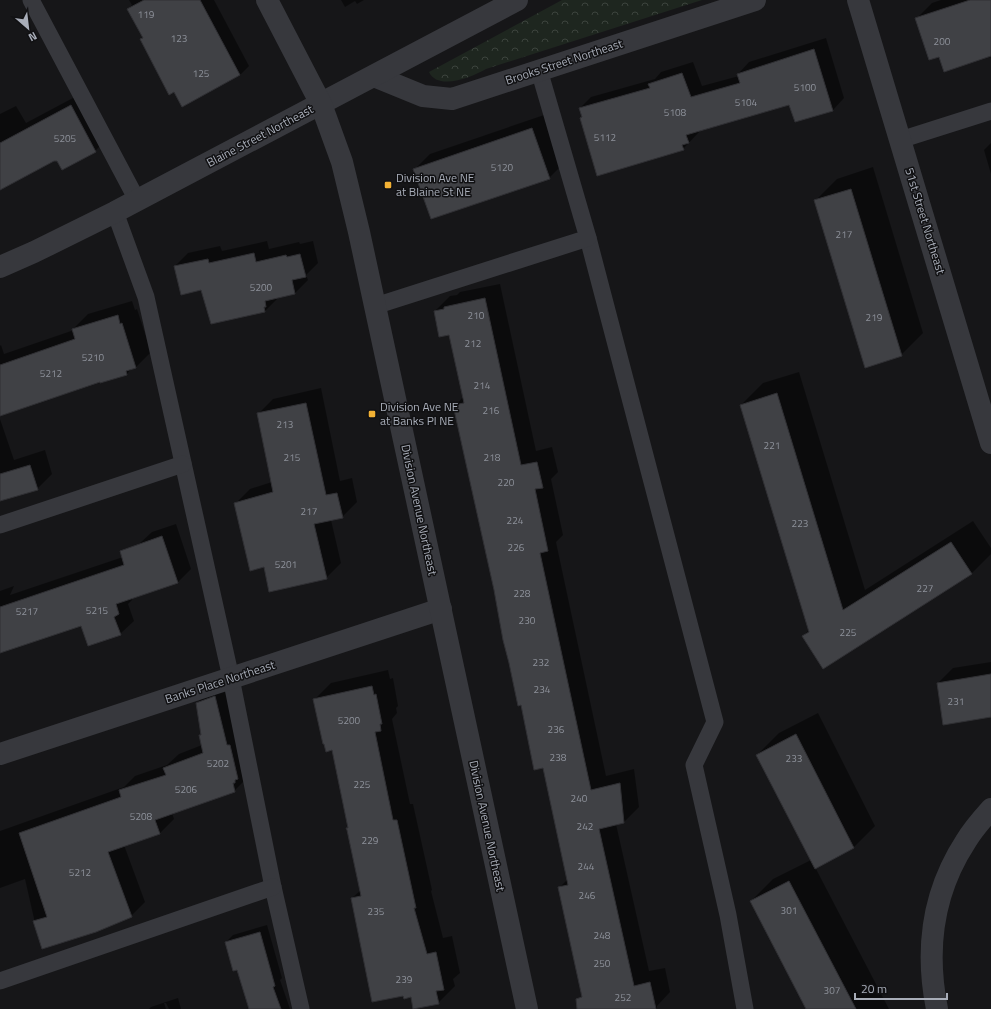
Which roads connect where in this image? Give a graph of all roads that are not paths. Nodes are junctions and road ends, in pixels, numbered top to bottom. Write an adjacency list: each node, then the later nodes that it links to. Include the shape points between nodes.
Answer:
1 (30, 0): 11 (lane)
2 (267, 0): 8 (street, Division Avenue Northeast)
3 (755, 0): 6 (street, Brooks Street Northeast)
4 (858, 0): 10 (street, 51st Street Northeast)
5 (514, 1): 7 (street, Blaine Street Northeast)
6 (539, 70): 7 (street, Brooks Street Northeast, via 452,99 423,96); 13 (lane)
7 (374, 76): 8 (street, Blaine Street Northeast)
8 (321, 104): 11 (street, Blaine Street Northeast); 15 (street, Division Avenue Northeast, via 342,162)
9 (991, 111): 10 (lane)
10 (900, 140): 16 (street, 51st Street Northeast)
11 (137, 200): 12 (street, Blaine Street Northeast)
12 (116, 212): 14 (street, Blaine Street Northeast); 17 (lane, via 146,298)
13 (588, 238): 15 (lane); 27 (lane, via 715,722 694,765 728,915)
14 (0, 267)
15 (375, 306): 19 (street, Division Avenue Northeast)
16 (991, 443)
17 (183, 464): 18 (lane); 20 (lane)
18 (0, 525)
19 (441, 609): 20 (street, Banks Place Northeast); 26 (street, Division Avenue Northeast)
20 (231, 678): 21 (street, Banks Place Northeast); 23 (lane)
21 (0, 754)
22 (991, 809): 28 (street, via 958,854 940,898 931,944 932,977)
23 (273, 887): 24 (lane); 25 (lane)
24 (0, 981)
25 (301, 1009)
26 (527, 1009)
27 (745, 1009)
28 (937, 1009)

